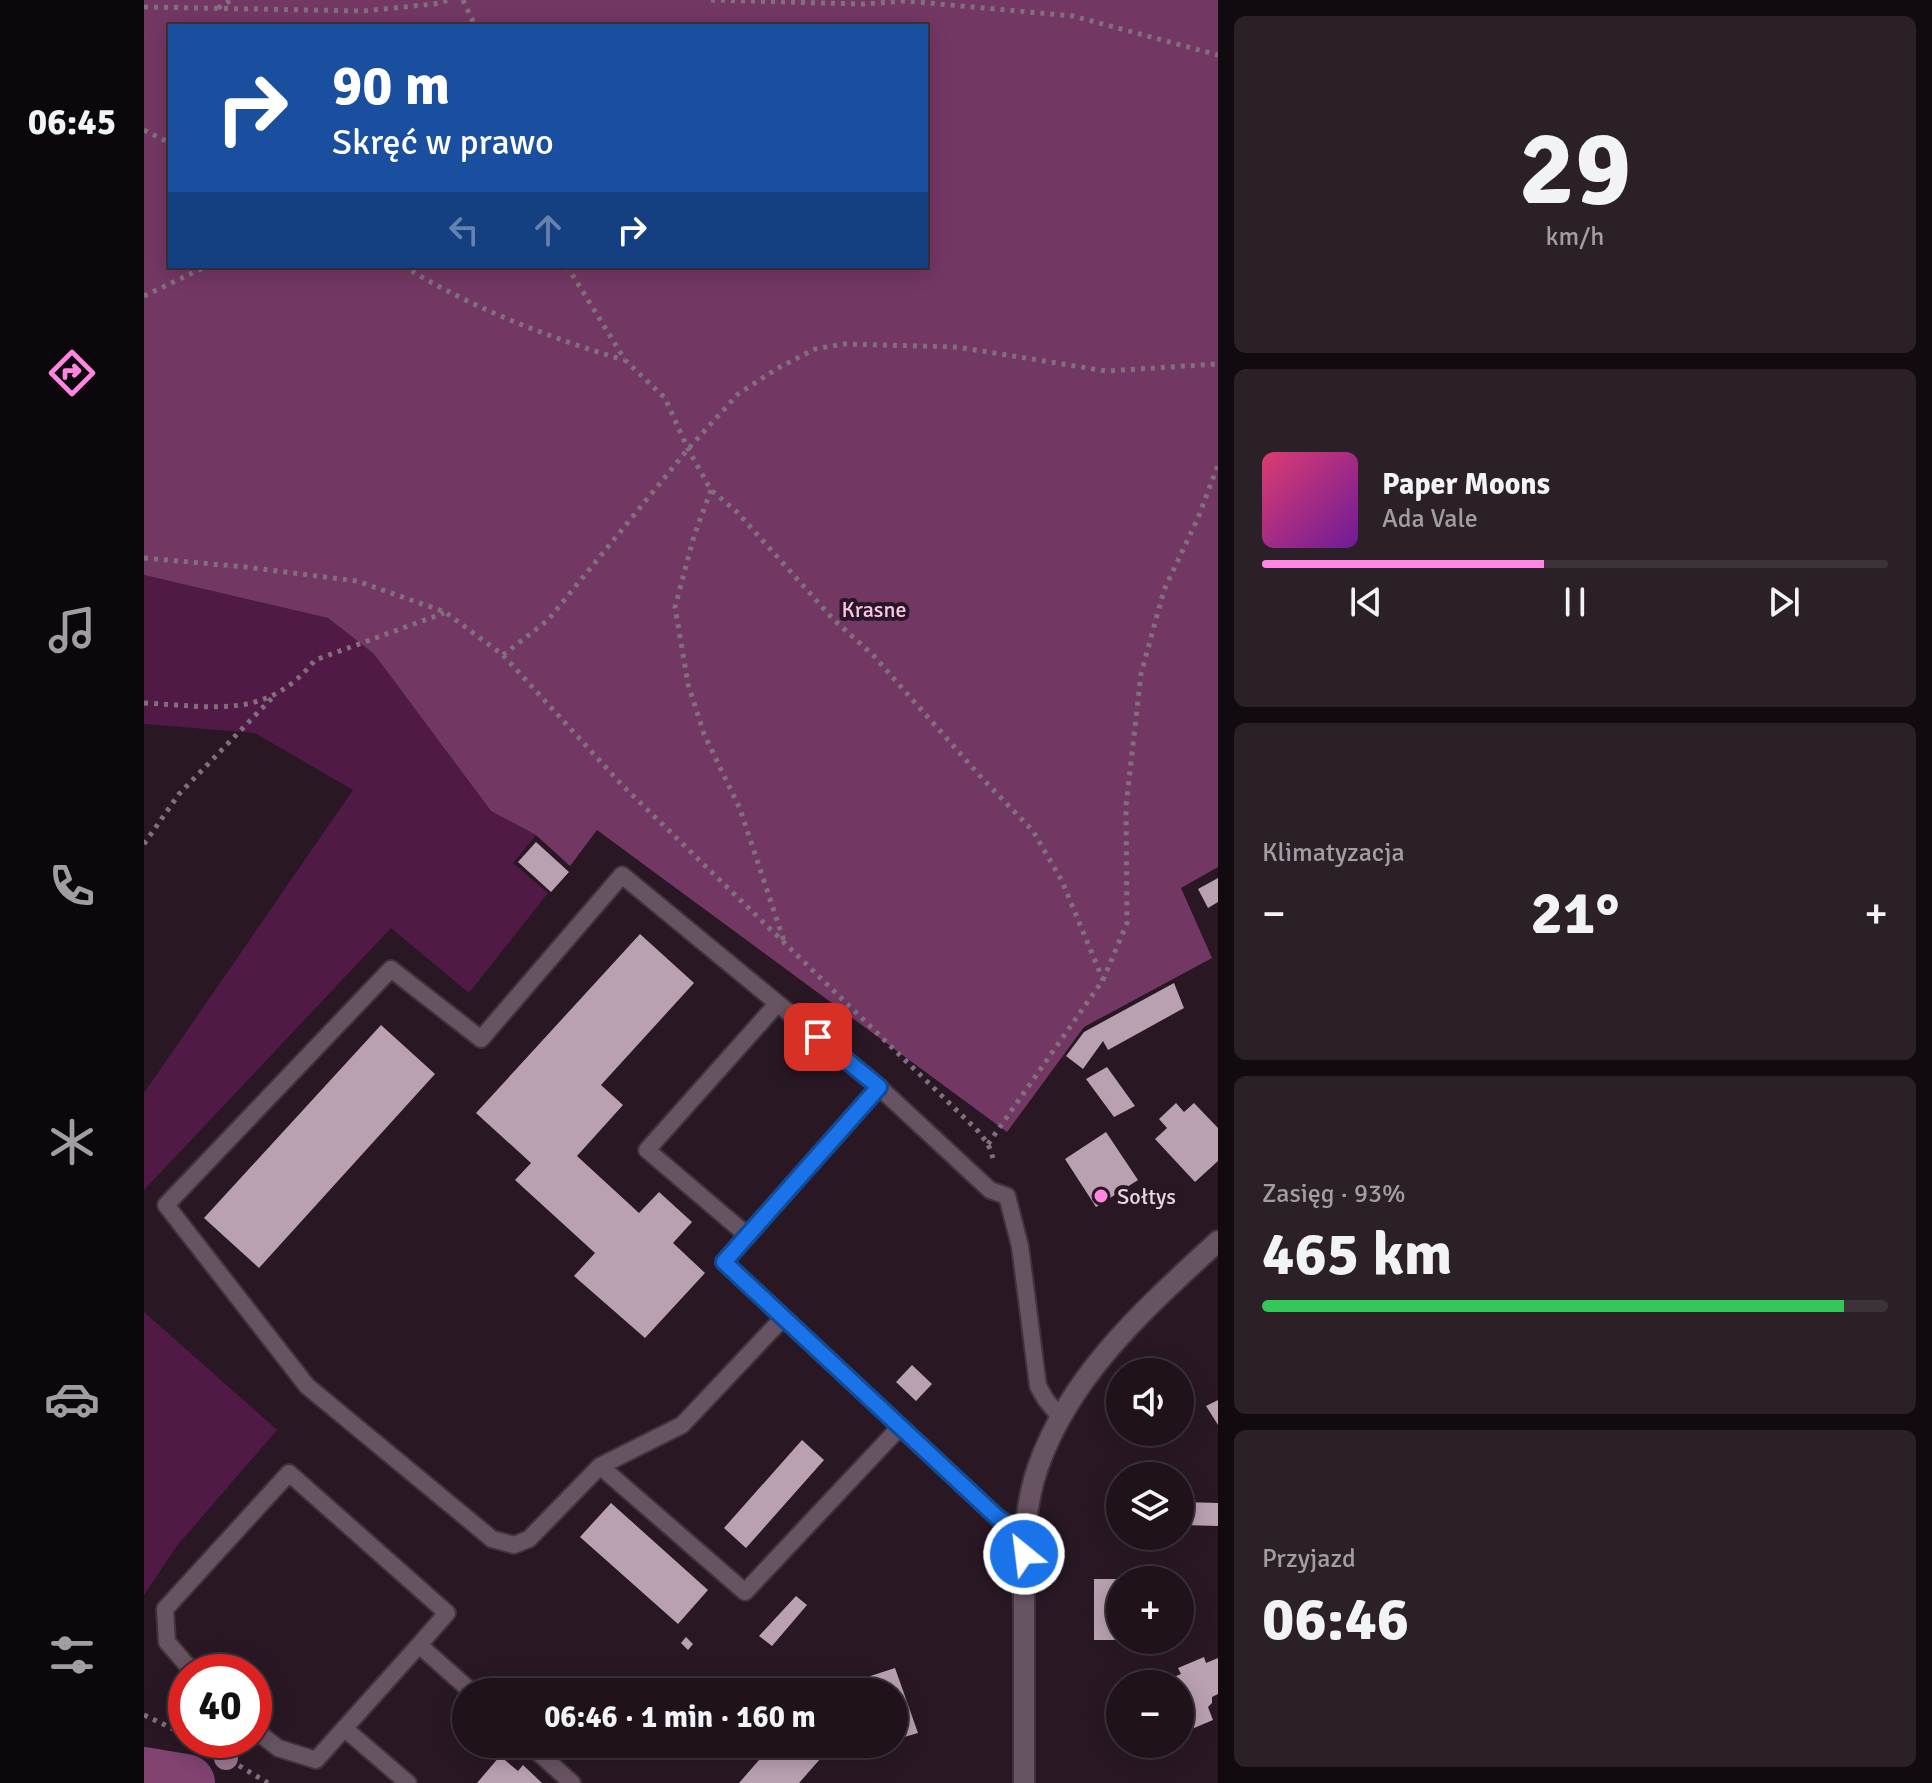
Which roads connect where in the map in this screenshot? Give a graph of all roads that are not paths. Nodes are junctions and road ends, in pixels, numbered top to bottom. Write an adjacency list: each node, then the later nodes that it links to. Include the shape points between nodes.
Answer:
1 (777, 1004): 2 (lane); 3 (lane, via 647,1150); 8 (lane, via 622,875 481,1039 391,969 166,1205 307,1386 492,1539 514,1545 529,1539)
2 (879, 1087): 3 (lane); 6 (lane, via 990,1190 1007,1196 1020,1246 1038,1386)
3 (748, 1236): 5 (lane, via 724,1262)
4 (1218, 1241): 6 (street, via 1116,1339)
5 (782, 1319): 7 (lane); 8 (lane, via 682,1425)
6 (1061, 1418): 9 (street, via 1038,1468)
7 (900, 1427): 8 (lane, via 745,1592); 9 (lane, via 998,1518)
8 (600, 1466)
9 (1025, 1535): 18 (street)
10 (419, 1645): 11 (lane, via 447,1613 289,1473 165,1609 167,1642); 12 (lane); 13 (lane)
11 (177, 1654)
12 (456, 1678)
13 (345, 1729): 14 (lane, via 316,1760); 16 (lane)
14 (272, 1743)
15 (544, 1758): 17 (lane)
16 (408, 1783)
17 (572, 1783)
18 (1024, 1783)

